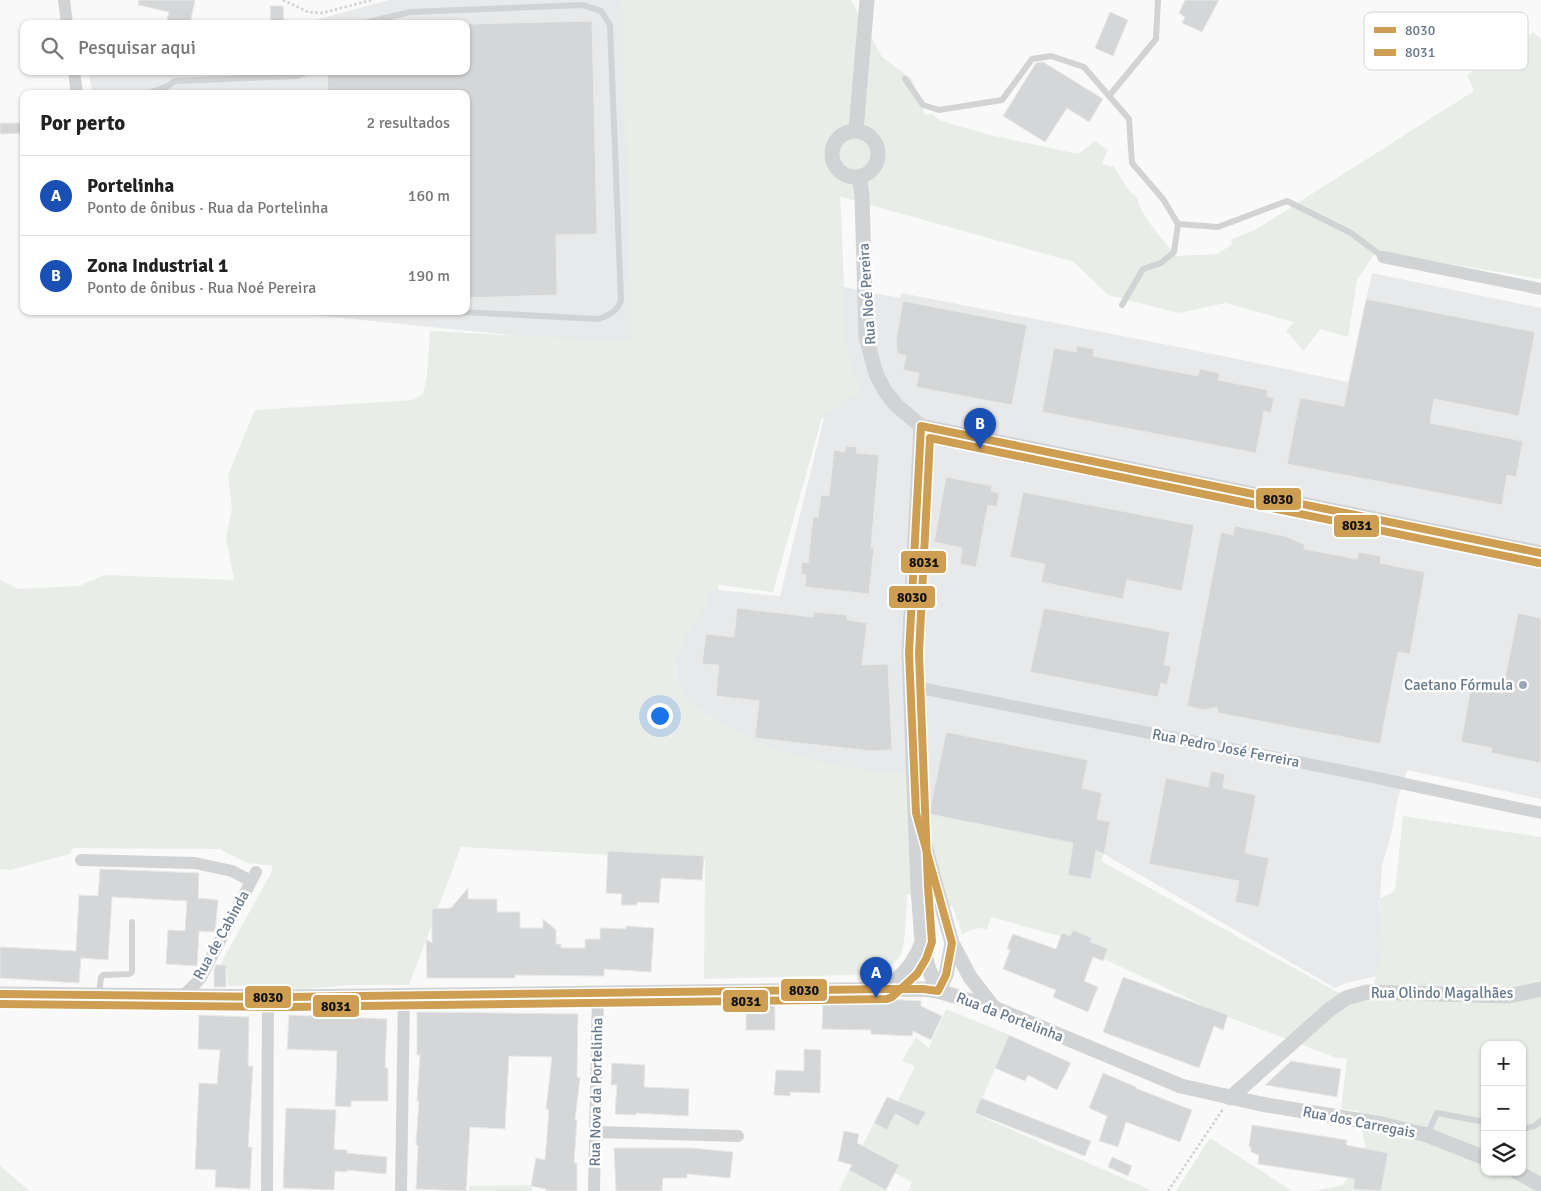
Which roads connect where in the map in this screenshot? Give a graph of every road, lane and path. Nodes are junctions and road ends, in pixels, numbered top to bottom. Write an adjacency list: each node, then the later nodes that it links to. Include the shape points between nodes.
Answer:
1 (64, 0): 6 (street)
2 (283, 0): 3 (path, via 308,12 322,13)
3 (372, 0)
4 (867, 0): 14 (street)
5 (1158, 0): 13 (lane, via 1156,39)
6 (66, 20)
7 (376, 20): 20 (lane, via 411,12 584,5 601,11 610,25 620,305 607,317 598,319)
8 (75, 75): 11 (street)
9 (300, 75): 12 (lane, via 175,81)
10 (905, 79): 13 (lane, via 922,105 939,110 1002,100 1032,59 1051,56 1084,67)
11 (76, 90)
12 (161, 90)
13 (1109, 96): 16 (lane, via 1129,119 1132,163 1163,199)
14 (856, 130): 15 (street, via 875,141 879,156 873,170); 15 (street, via 836,140 832,156 844,174)
15 (860, 177): 21 (street, Rua Noé Pereira, via 866,338 876,374 885,391 896,405)
16 (1178, 224): 17 (lane, via 1218,227 1287,201 1351,233); 19 (lane, via 1174,252 1161,264 1143,269)
17 (1382, 257): 18 (street)
18 (1541, 289)
19 (1122, 305)
20 (470, 312)
21 (922, 426): 22 (street); 23 (street, via 910,616)
22 (1541, 553)
23 (910, 686): 24 (street); 25 (street, Rua Pedro José Ferreira)
24 (916, 813): 28 (street); 29 (street)
25 (1541, 813)
26 (81, 860): 37 (street, Rua de Cabinda, via 195,862 254,876 200,979)
27 (132, 922): 36 (lane, via 132,972 103,975)
28 (922, 942): 30 (street, via 909,968); 32 (street)
29 (952, 943): 32 (street, via 946,975); 39 (street, via 970,977)
30 (887, 988): 32 (street, Rua da Portelinha); 33 (street, Rua da Portelinha)
31 (1541, 989): 40 (street, Rua Olindo Magalhães, via 1509,996 1367,992 1346,998)
32 (938, 991): 39 (street, Rua da Portelinha)
33 (598, 992): 35 (street, Rua da Portelinha); 44 (street, Rua Nova da Portelinha)
34 (0, 994): 36 (street, Rua da Portelinha)
35 (404, 994): 38 (street, Rua da Portelinha); 51 (street)
36 (98, 995): 37 (street, Rua da Portelinha)
37 (183, 996): 38 (street, Rua da Portelinha)
38 (268, 997): 50 (street)
39 (994, 1008): 40 (street, Rua da Portelinha, via 1181,1086)
40 (1230, 1098): 45 (street, Rua dos Carregais); 53 (path)
41 (1541, 1120): 43 (lane)
42 (1481, 1121): 45 (lane, via 1437,1112)
43 (1526, 1128)
44 (596, 1132): 46 (street); 52 (street, Rua Nova da Portelinha)
45 (1427, 1135): 47 (street, Rua dos Carregais)
46 (738, 1136)
47 (1481, 1156)
48 (1524, 1176): 49 (street)
49 (1541, 1185)
50 (267, 1191)
51 (400, 1191)
52 (594, 1191)
53 (1168, 1191)

